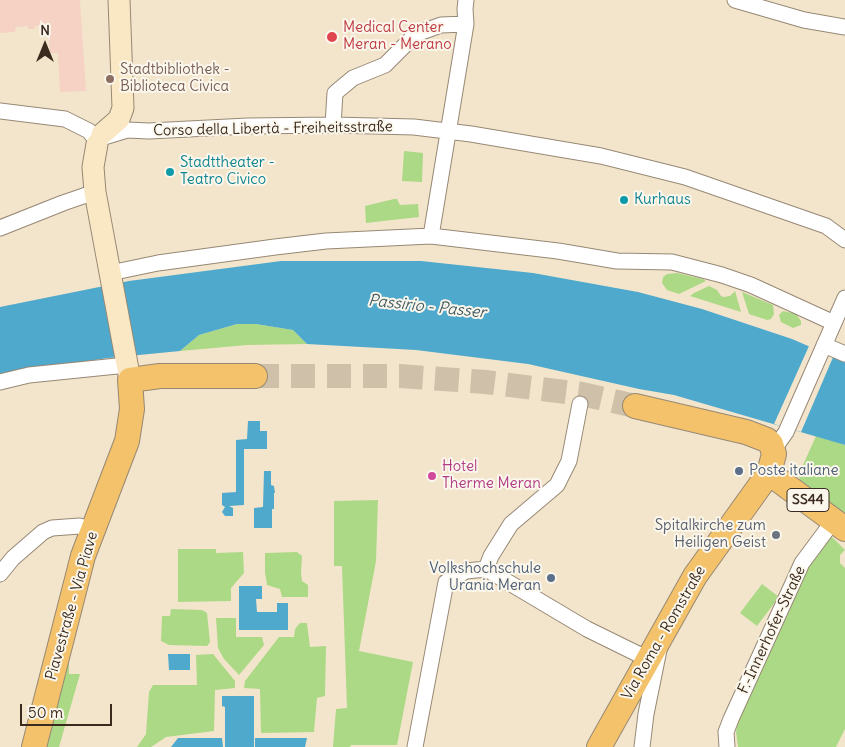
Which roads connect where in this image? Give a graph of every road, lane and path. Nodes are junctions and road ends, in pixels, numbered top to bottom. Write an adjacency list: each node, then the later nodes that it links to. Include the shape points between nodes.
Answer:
1 (119, 0): 9 (main road, via 123,108 119,119)
2 (466, 0): 4 (street)
3 (735, 0): 5 (street, via 804,20)
4 (466, 24): 7 (street, via 441,25 416,34 385,65 353,78 334,94); 8 (street)
5 (845, 27)
6 (0, 111): 9 (street, via 65,119)
7 (333, 125): 8 (street, Corso della Libertà - Freiheitsstraße); 9 (street, Corso della Libertà - Freiheitsstraße, via 128,130)
8 (449, 131): 12 (street); 13 (street, Corso della Libertà - Freiheitsstraße, via 602,156 685,177 826,226)
9 (99, 137): 10 (main road, via 93,167)
10 (95, 192): 11 (street); 14 (main road)
11 (0, 228)
12 (431, 236): 14 (street, via 275,247 158,264); 16 (street, via 617,261 672,262 751,285)
13 (845, 240)
14 (111, 277): 19 (main road)
15 (845, 298): 16 (street)
16 (834, 323): 17 (street)
17 (823, 348): 18 (street); 24 (street)
18 (845, 354)
19 (127, 368): 20 (main road, via 160,376); 21 (street, via 29,376); 27 (main road, Piavestraße - Via Piave, via 132,409 127,441)
20 (255, 376)
21 (0, 382)
22 (580, 404): 28 (street, via 569,461 557,485 511,524)
23 (635, 406): 24 (main road, via 746,432 771,444)
24 (782, 436): 25 (main road)
25 (769, 473): 26 (main road, SS44); 30 (main road, Via Roma - Romstraße, via 695,576)
26 (840, 525): 36 (street, F.-Innerhofer-Straße, via 802,563 731,719 726,732)
27 (92, 530): 29 (street, via 80,526 52,528 35,537); 32 (main road, Piavestraße - Via Piave, via 76,579)
28 (486, 569): 31 (street, via 587,629); 33 (street, via 466,571 446,582)
29 (0, 574)
30 (662, 634): 31 (main road, Via Roma - Romstraße); 35 (street)
31 (648, 659): 34 (main road, Via Roma - Romstraße)
32 (34, 747)
33 (415, 747)
34 (599, 747)
35 (642, 747)
36 (727, 747)

